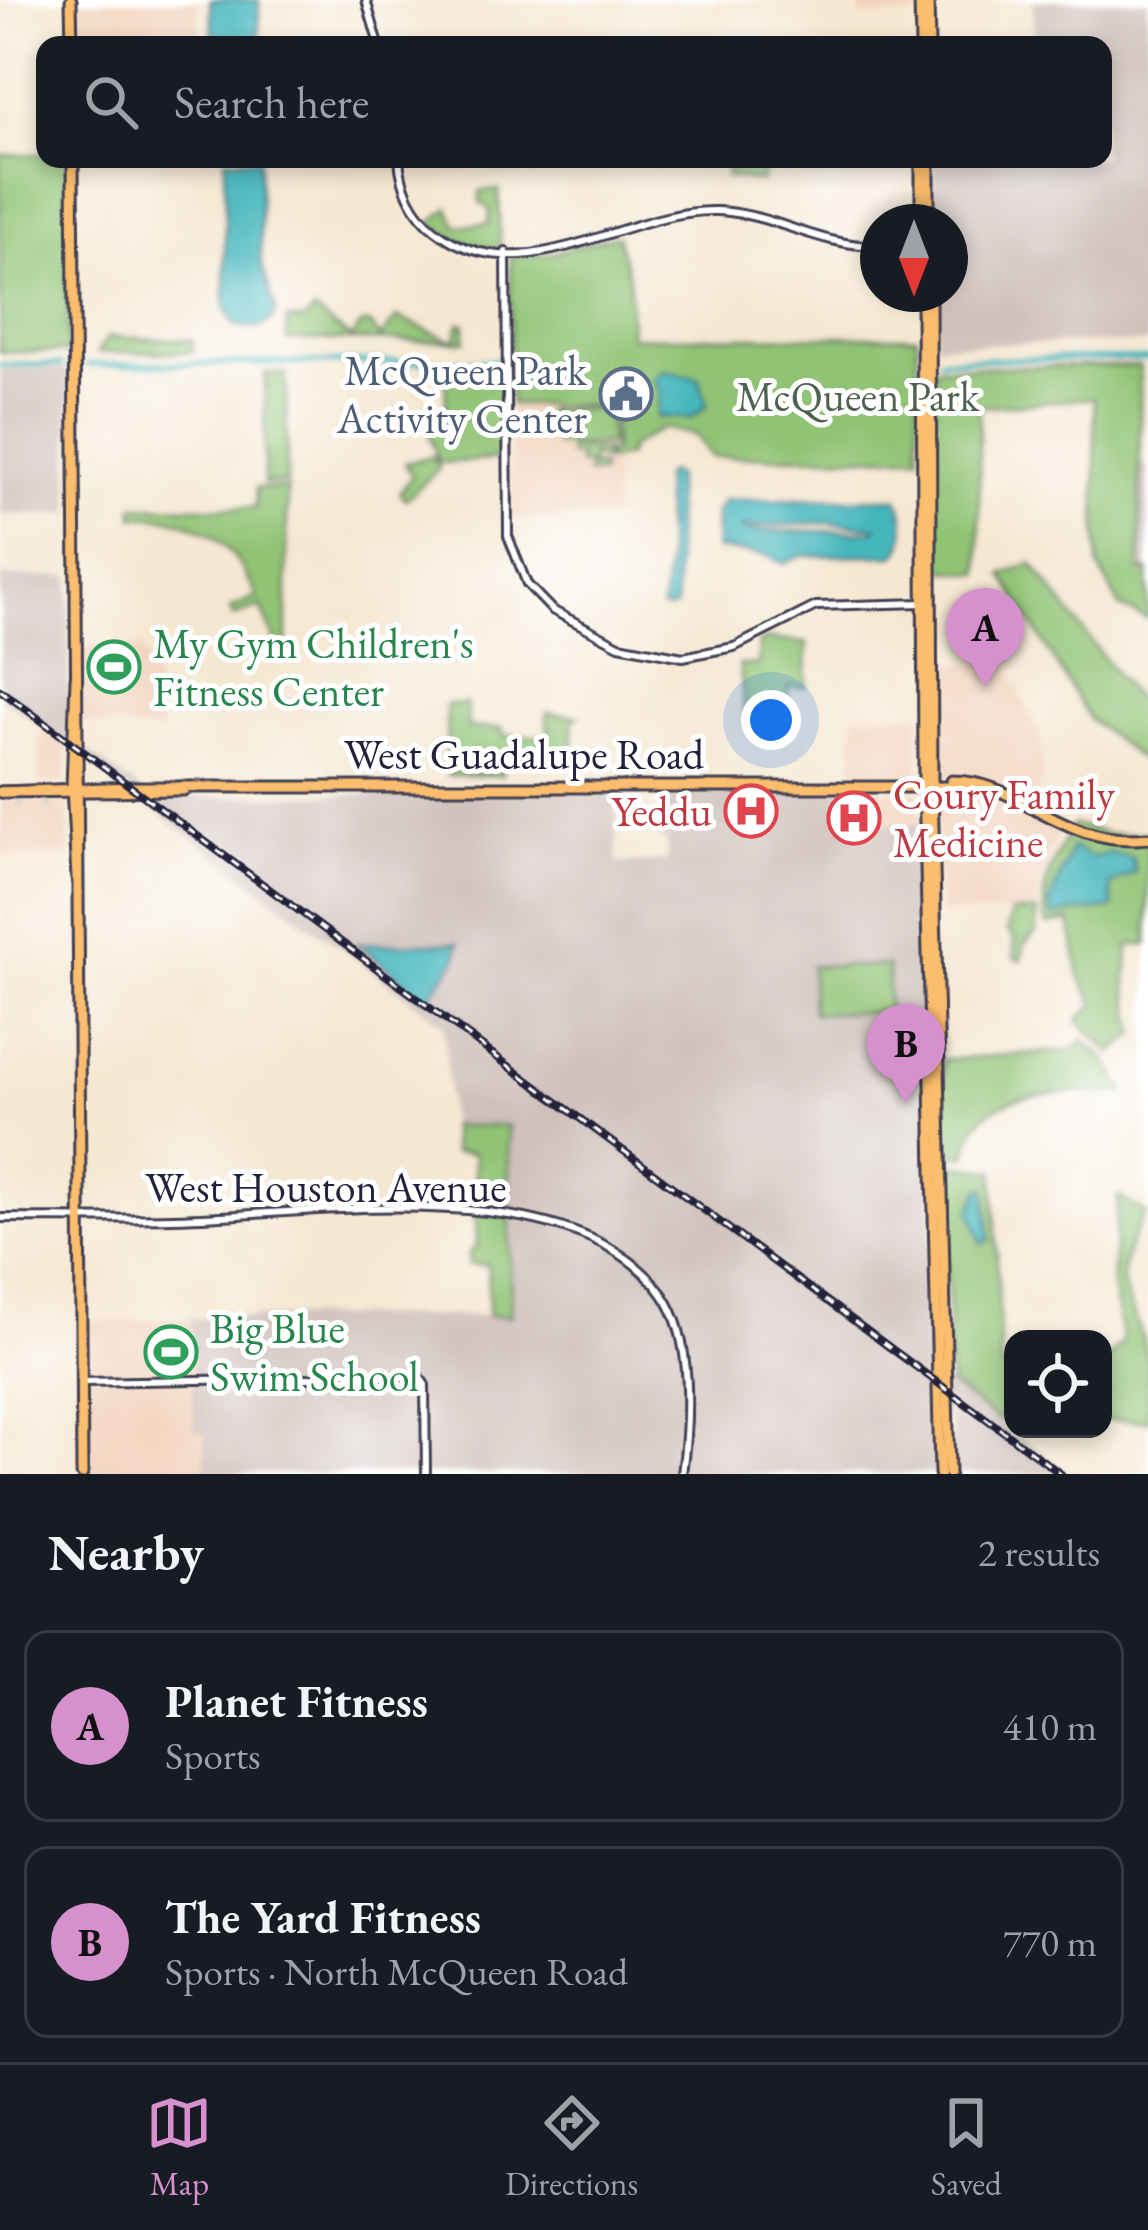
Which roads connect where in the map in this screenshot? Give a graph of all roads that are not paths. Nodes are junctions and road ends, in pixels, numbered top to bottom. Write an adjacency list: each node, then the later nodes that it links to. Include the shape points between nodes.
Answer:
1 (71, 0): 4 (main road)
2 (366, 0): 5 (street)
3 (924, 0): 6 (main road)
4 (72, 36)
5 (376, 36)
6 (924, 36)
7 (73, 168): 18 (main road)
8 (401, 168): 12 (street, via 423,220 475,250)
9 (925, 168): 10 (main road)
10 (925, 204)
11 (860, 245): 12 (street, via 822,242 716,211 677,214 569,247)
12 (506, 252): 14 (street, via 508,536 540,598 619,645 683,657 724,650 816,605)
13 (926, 312): 14 (main road)
14 (927, 604): 15 (main road); 16 (main road)
15 (923, 686): 16 (main road); 17 (main road)
16 (931, 701): 17 (main road)
17 (928, 784): 18 (main road, West Guadalupe Road); 20 (main road, West Guadalupe Road, via 978,781 1077,832); 27 (main road)
18 (76, 791): 19 (main road, West Guadalupe Road); 22 (main road)
19 (1, 792)
20 (1148, 838)
21 (0, 1218): 22 (street, West Houston Avenue)
22 (80, 1219): 23 (main road); 26 (street, West Houston Avenue, via 313,1208 513,1214 590,1236 639,1269 680,1331)
23 (81, 1382): 24 (main road); 25 (street, via 422,1378)
24 (82, 1474)
25 (426, 1474)
26 (682, 1474)
27 (945, 1474)

